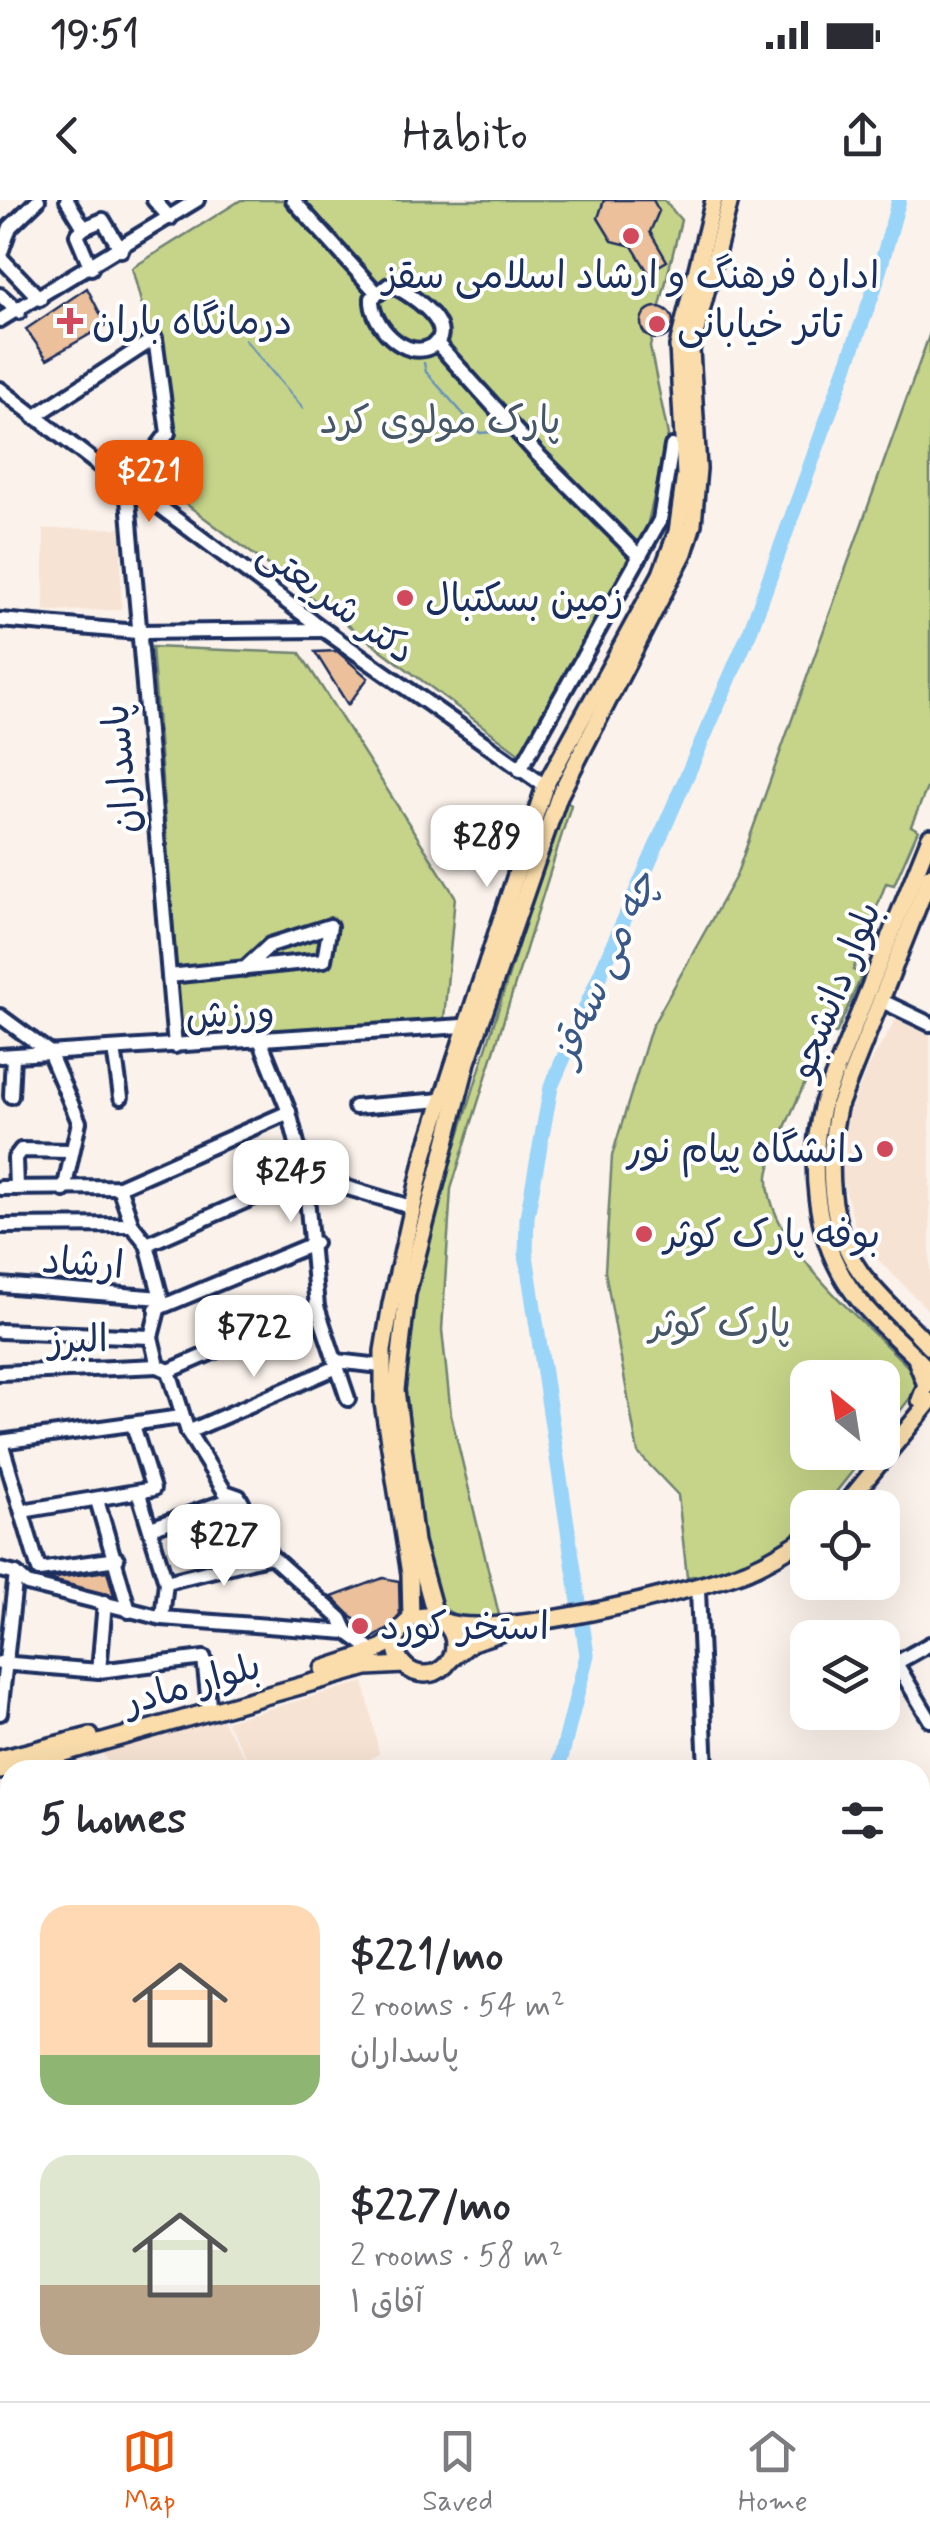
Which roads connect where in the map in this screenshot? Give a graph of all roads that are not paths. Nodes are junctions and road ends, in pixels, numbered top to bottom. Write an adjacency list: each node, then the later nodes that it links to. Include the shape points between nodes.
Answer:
1 (38, 200): 11 (street, via 10,226)
2 (66, 200): 9 (street)
3 (154, 200): 8 (street)
4 (198, 200): 8 (street)
5 (293, 200): 13 (street)
6 (714, 200): 29 (main road, via 678,346 685,475 677,532)
7 (730, 200): 29 (main road, via 691,350 698,469 689,538)
8 (170, 218): 10 (street)
9 (84, 228): 10 (street, via 103,220); 12 (street, via 77,234)
10 (121, 250): 12 (street)
11 (0, 256): 15 (street)
12 (91, 268): 15 (street)
13 (376, 292): 19 (street, via 389,286 419,300 438,326); 19 (street, via 372,310 386,334 417,349)
14 (0, 295): 16 (street)
15 (40, 299): 16 (street)
16 (18, 312): 17 (street); 18 (street)
17 (0, 320)
18 (0, 328)
19 (436, 342): 24 (street)
20 (0, 388): 21 (street, دکتر شریعتی)
21 (34, 417): 23 (street, دکتر شریعتی); 23 (street, via 156,338 168,433)
22 (672, 446): 24 (street, via 660,520)
23 (126, 487): 26 (street, دکتر شریعتی); 27 (street, پاسداران)
24 (640, 557): 28 (street)
25 (0, 620): 27 (street)
26 (324, 630): 27 (street); 28 (street, دکتر شریعتی)
27 (137, 632): 34 (street, پاسداران)
28 (520, 770): 29 (street, دکتر شریعتی)
29 (552, 791): 38 (main road); 99 (main road, via 467,1062 407,1294 396,1390 416,1542)
30 (930, 837): 60 (main road, بلوار دانشجو, via 815,1134 818,1208)
31 (930, 876): 32 (main road, بلوار دانشجو)
32 (923, 914): 35 (main road, بلوار دانشجو)
33 (244, 969): 33 (street, via 324,960 330,926 270,945); 34 (street)
34 (169, 976): 40 (street, پاسداران)
35 (882, 1001): 37 (street); 60 (main road, بلوار دانشجو, via 838,1108 830,1145)
36 (0, 1016): 42 (street)
37 (930, 1024)
38 (464, 1026): 39 (street, ورزش); 46 (main road)
39 (262, 1042): 40 (street, ورزش); 48 (street)
40 (175, 1046): 41 (street, ورزش)
41 (114, 1048): 42 (street, ورزش); 45 (street)
42 (48, 1052): 43 (street, ورزش); 49 (street, via 79,1122)
43 (6, 1056): 44 (street)
44 (11, 1096)
45 (121, 1097)
46 (442, 1100): 47 (street); 55 (main road)
47 (355, 1108)
48 (289, 1112): 50 (street); 53 (street)
49 (69, 1151): 52 (street, via 21,1150); 54 (street)
50 (305, 1175): 55 (street); 58 (street); 59 (street)
51 (0, 1188): 52 (street)
52 (16, 1188): 54 (street)
53 (119, 1188): 54 (street); 56 (street)
54 (64, 1190)
55 (414, 1208): 68 (main road)
56 (132, 1225): 57 (street); 59 (street)
57 (0, 1226)
58 (315, 1243): 62 (street); 63 (street)
59 (147, 1244): 62 (street)
60 (852, 1274): 66 (main road, بلوار دانشجو)
61 (0, 1285): 62 (street, ارشاد)
62 (159, 1303): 65 (street)
63 (317, 1307): 67 (street); 69 (street)
64 (0, 1331): 65 (street)
65 (151, 1337): 69 (street)
66 (924, 1346): 71 (main road, بلوار دانشجو); 73 (main road)
67 (336, 1364): 68 (street); 72 (street); 77 (street)
68 (382, 1366): 98 (main road)
69 (164, 1368): 70 (street, البرز); 74 (street)
70 (0, 1372)
71 (930, 1372)
72 (348, 1398)
73 (927, 1401): 76 (main road); 81 (main road)
74 (181, 1417): 75 (street); 77 (street)
75 (133, 1425): 78 (street); 82 (street)
76 (900, 1428)
77 (188, 1432): 83 (street, via 225,1492)
78 (1, 1442): 85 (street)
79 (864, 1470): 80 (main road)
80 (848, 1490)
81 (857, 1490)
82 (146, 1492): 84 (street); 86 (street)
83 (239, 1496): 86 (street); 88 (street)
84 (97, 1500): 85 (street); 90 (street)
85 (22, 1511): 90 (street, via 38,1570)
86 (151, 1528): 93 (street)
87 (790, 1546): 94 (main road)
88 (271, 1556): 93 (street); 101 (street)
89 (790, 1556): 94 (main road, via 754,1575)
90 (117, 1559): 96 (street)
91 (0, 1570): 92 (street)
92 (16, 1574): 95 (street, via 27,1584); 106 (street)
93 (166, 1582): 97 (street)
94 (688, 1592): 100 (main road); 115 (street)
95 (106, 1602): 96 (street); 108 (street)
96 (129, 1610): 97 (street)
97 (162, 1618): 101 (street)
98 (411, 1619): 99 (main road); 102 (main road)
99 (439, 1619): 100 (main road); 105 (main road, via 454,1642)
100 (507, 1629): 105 (main road, via 472,1642)
101 (347, 1632): 104 (street)
102 (397, 1637): 104 (main road, بلوار مادر); 107 (main road)
103 (930, 1644): 109 (street, via 896,1663)
104 (375, 1652): 110 (main road, بلوار مادر)
105 (450, 1660): 107 (main road, via 428,1674)
106 (2, 1663): 108 (street); 111 (street)
107 (404, 1665): 114 (main road, بلوار مادر, via 367,1668)
108 (99, 1671): 110 (street, via 204,1658)
109 (925, 1700): 112 (street)
110 (208, 1705): 113 (main road, بلوار مادر)
111 (0, 1713)
112 (930, 1720)
113 (0, 1759)
114 (42, 1760)
115 (705, 1760)

